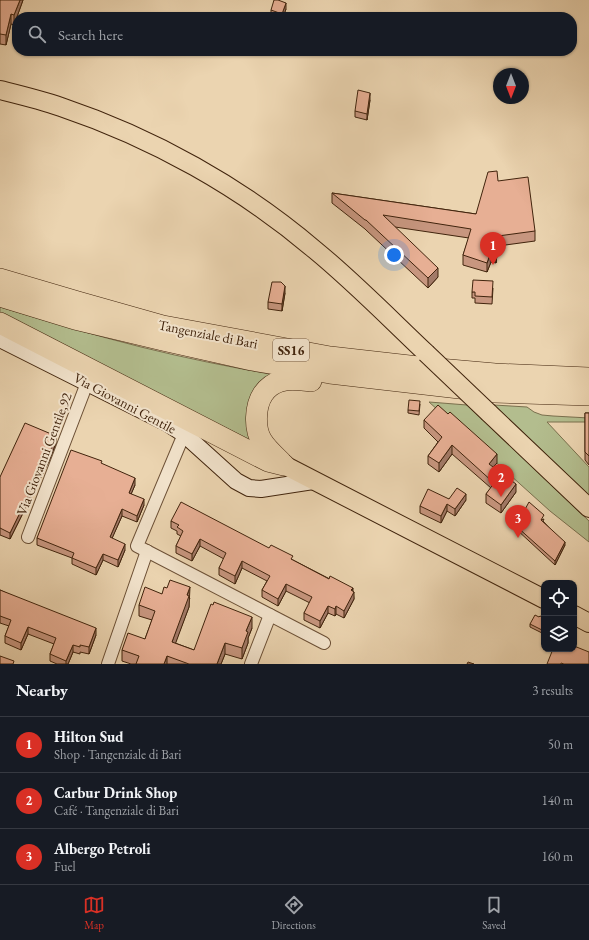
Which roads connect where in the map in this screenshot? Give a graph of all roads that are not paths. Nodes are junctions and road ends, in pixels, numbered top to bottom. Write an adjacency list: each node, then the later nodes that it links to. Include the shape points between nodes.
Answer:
1 (0, 90): 14 (main road, bridge, via 61,107 156,146 219,181 264,211 347,278)
2 (0, 279): 6 (highway, Tangenziale di Bari / SS16, via 164,326 330,357 495,374)
3 (0, 296): 8 (highway, Tangenziale di Bari / SS16, via 75,319 252,360 330,373)
4 (0, 323): 11 (highway, via 268,461)
5 (0, 339): 7 (street, Via Giovanni Gentile)
6 (589, 378)
7 (87, 382): 10 (street, Via Giovanni Gentile); 15 (street, Via Giovanni Gentile,92)
8 (424, 384): 9 (highway, Tangenziale di Bari / SS16, via 494,392); 11 (highway, via 358,388 294,379 282,380 271,386 263,393 257,408 256,426 262,441)
9 (589, 395)
10 (184, 434): 13 (street, Via Giovanni Gentile, via 236,481 249,488); 16 (street, via 137,546)
11 (284, 465): 12 (main road); 13 (street, via 275,478)
12 (313, 481): 13 (street); 17 (main road)
13 (261, 489)
14 (589, 508)
15 (28, 537)
16 (147, 551): 18 (street); 22 (street)
17 (541, 598)
18 (270, 615): 21 (street); 23 (street)
19 (576, 616): 20 (main road)
20 (589, 623)
21 (324, 643)
22 (108, 664)
23 (251, 664)

